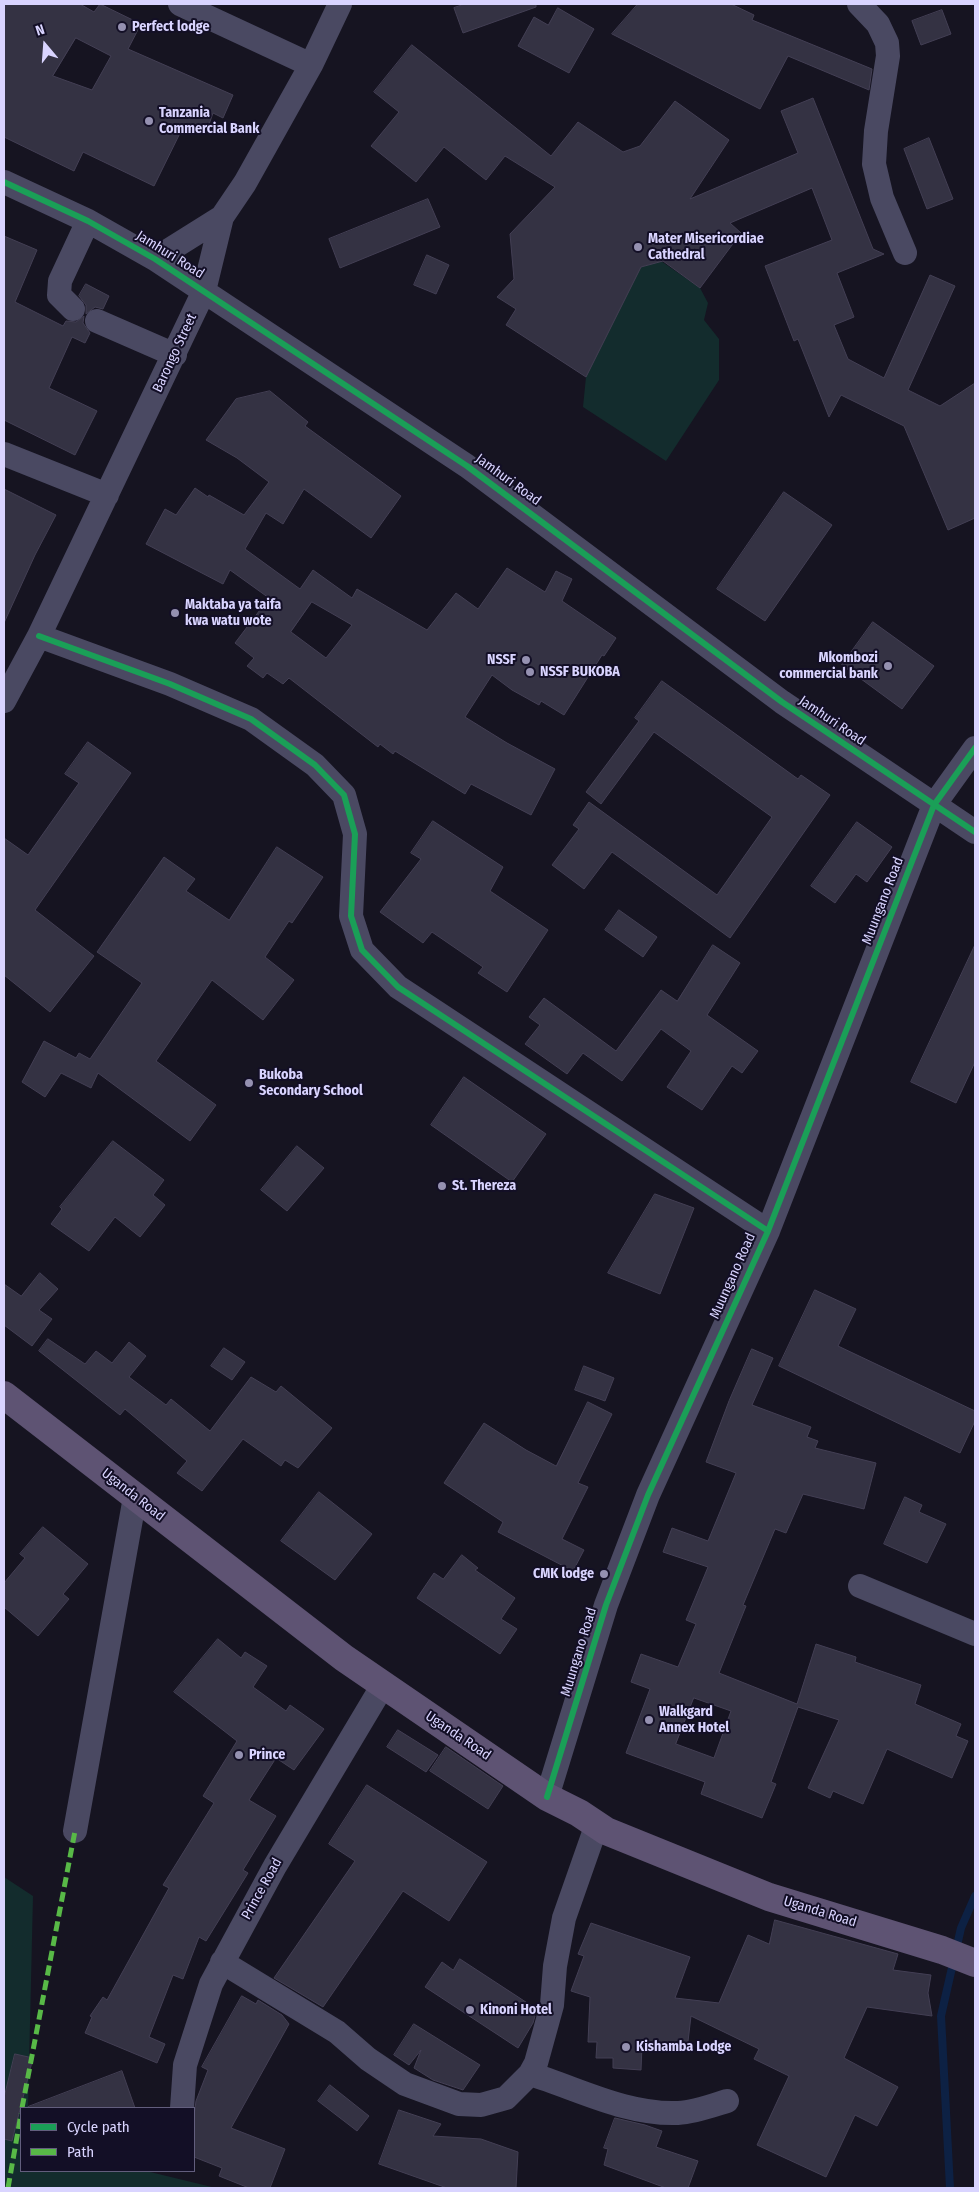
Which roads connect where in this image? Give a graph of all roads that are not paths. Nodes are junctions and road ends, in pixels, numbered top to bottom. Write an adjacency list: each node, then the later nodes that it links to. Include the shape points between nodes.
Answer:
1 (180, 4): 4 (street)
2 (340, 4): 4 (street, Barongo Street)
3 (859, 4): 8 (street, via 878,24 887,43 874,164 882,198)
4 (311, 65): 6 (street, Barongo Street, via 245,183)
5 (4, 182): 7 (street, Jamhuri Road)
6 (222, 217): 9 (street); 10 (street, Barongo Street)
7 (88, 221): 9 (street, Jamhuri Road); 11 (street, via 60,282 59,295)
8 (905, 253)
9 (155, 259): 10 (street, Jamhuri Road)
10 (204, 291): 13 (street, Barongo Street); 19 (street, Jamhuri Road, via 467,466 782,702)
11 (72, 309)
12 (96, 321): 13 (street)
13 (175, 355): 15 (street, Barongo Street)
14 (4, 454): 15 (street)
15 (107, 495): 16 (street, Barongo Street)
16 (39, 636): 17 (street, Barongo Street); 21 (street, via 170,684 250,719 315,765 344,795 355,834 351,916 362,950 398,987)
17 (4, 701)
18 (975, 748): 19 (street, Muungano Road)
19 (934, 804): 20 (street, Jamhuri Road); 21 (street, Muungano Road)
20 (975, 832)
21 (768, 1231): 27 (street, Muungano Road, via 648,1495 606,1605)
22 (4, 1395): 23 (main road, Uganda Road)
23 (135, 1497): 26 (main road, Uganda Road); 29 (street)
24 (860, 1586): 25 (street)
25 (975, 1634)
26 (383, 1685): 27 (main road, Uganda Road); 31 (street, Prince Road)
27 (547, 1797): 28 (main road, Uganda Road)
28 (596, 1824): 30 (main road, Uganda Road, via 769,1897); 32 (street, via 564,1918 552,2005)
29 (75, 1831)
30 (975, 1961)
31 (222, 1962): 32 (street, via 337,2032 368,2059 405,2084 427,2093 459,2104 481,2105 506,2098); 34 (street, Prince Road, via 211,1984 185,2065)
32 (530, 2074): 33 (street, via 626,2108 659,2113 680,2113)
33 (727, 2101)
34 (182, 2107)

